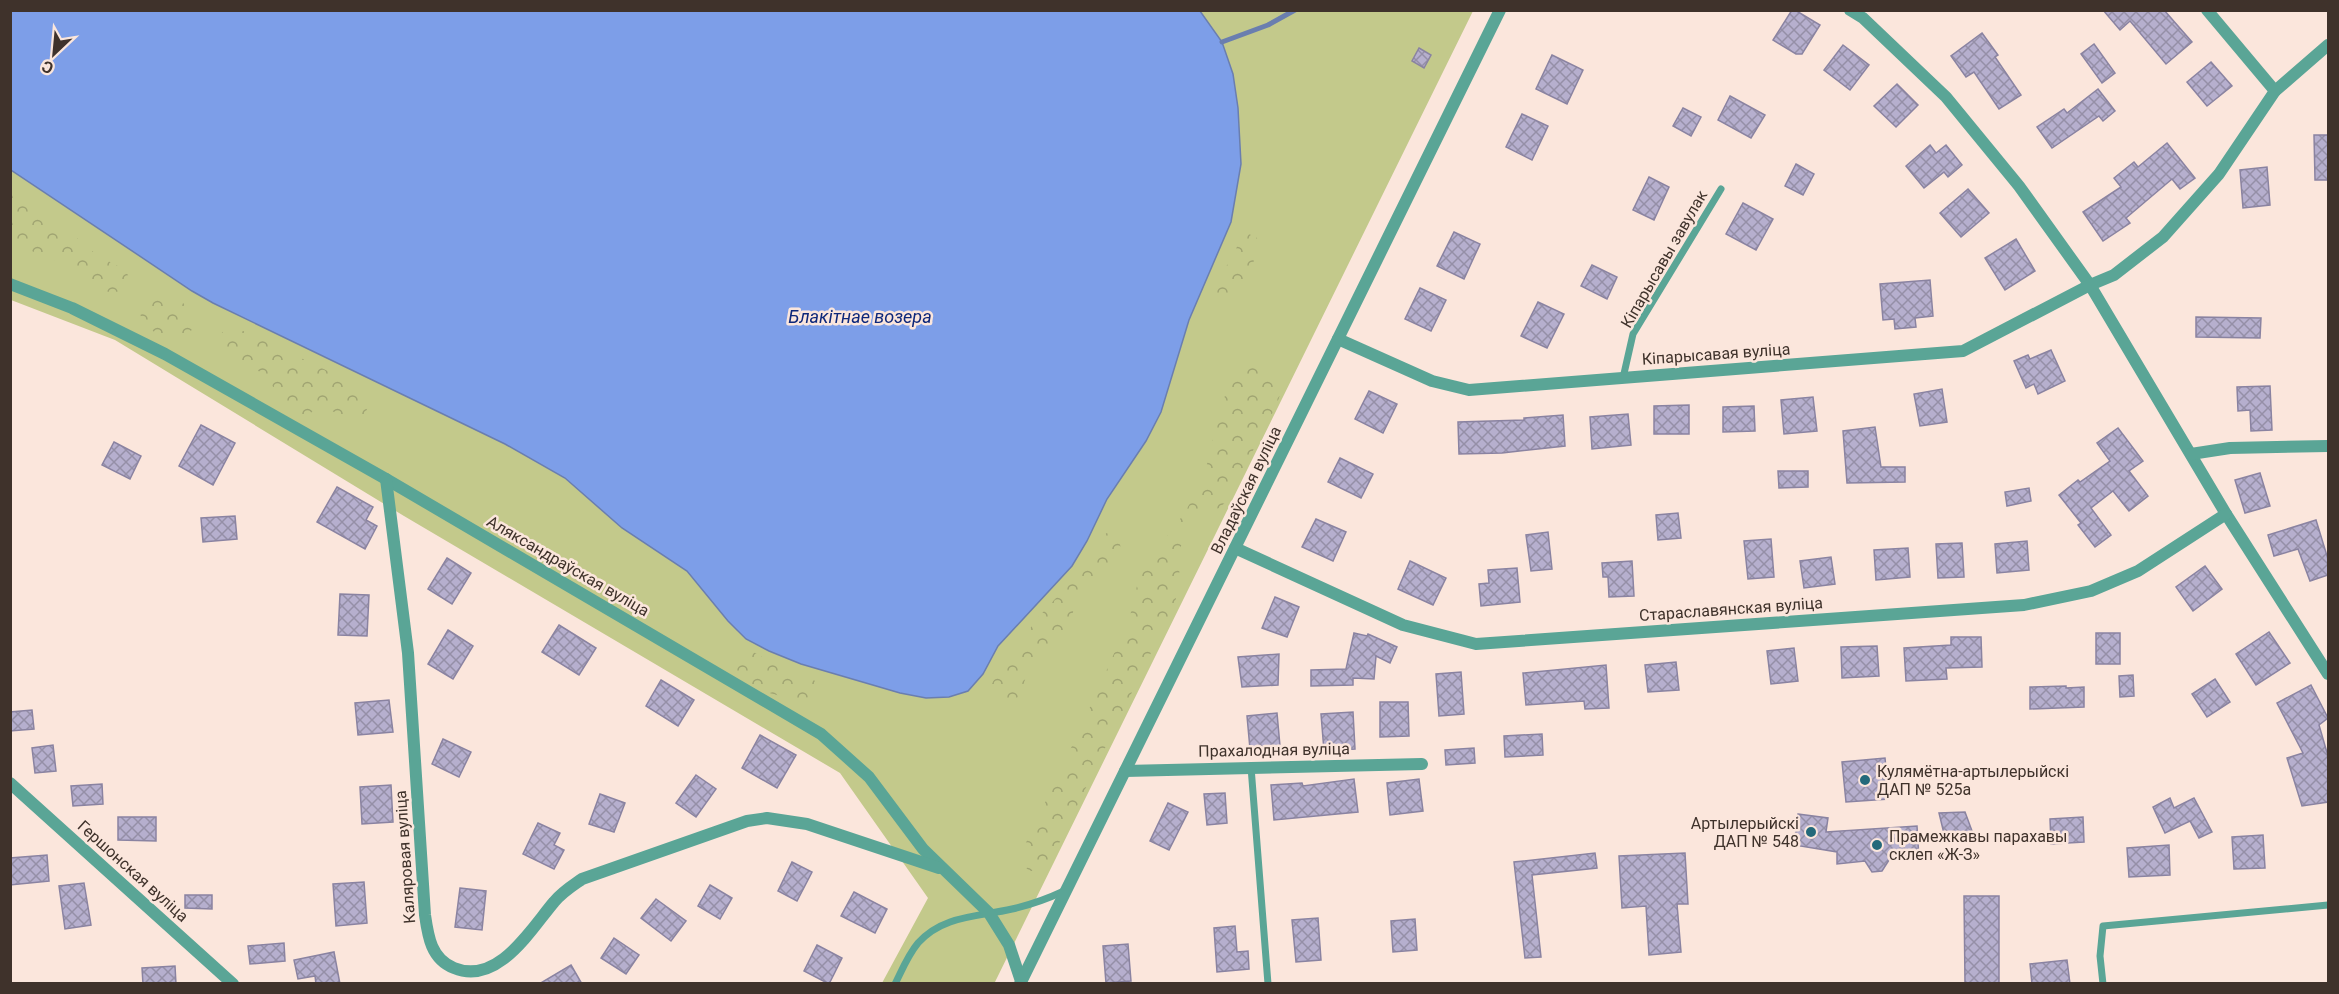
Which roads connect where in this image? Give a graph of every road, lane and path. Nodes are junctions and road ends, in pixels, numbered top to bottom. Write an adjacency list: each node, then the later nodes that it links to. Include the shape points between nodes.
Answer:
1 (1500, 10): 9 (street, Владаўская вуліца)
2 (1850, 10): 8 (street, via 1946,97 2019,186)
3 (2207, 10): 5 (street)
4 (2328, 45): 5 (street, Кіпарысавая вуліца)
5 (2275, 91): 8 (street, Кіпарысавая вуліца, via 2219,174 2163,237 2114,275)
6 (1721, 189): 10 (lane, Кіпарысавы завулак, via 1634,334)
7 (10, 284): 13 (street, Аляксандраўская вуліца, via 135,337)
8 (2090, 285): 10 (street, Кіпарысавая вуліца, via 1964,351); 12 (street)
9 (1338, 339): 10 (street, Кіпарысавая вуліца, via 1432,381 1468,390); 15 (street, Владаўская вуліца)
10 (1623, 378)
11 (2328, 446): 12 (street, via 2230,448)
12 (2191, 454): 14 (street)
13 (386, 479): 21 (street, Аляксандраўская вуліца, via 821,734 869,777 923,849); 21 (street, Каляровая вуліца, via 408,653 425,915 430,943 446,964 468,971 492,965 518,946 555,901 582,879 747,821 767,818 807,824)
14 (2226, 513): 15 (street, Стараславянская вуліца, via 2138,571 2091,591 2024,605 1476,644 1403,625); 16 (street)
15 (1235, 548): 19 (street, Владаўская вуліца)
16 (2328, 674)
17 (1422, 764): 18 (street, Прахалодная вуліца)
18 (1251, 767): 19 (street, Прахалодная вуліца); 28 (lane)
19 (1125, 771): 22 (street, Владаўская вуліца)
20 (10, 783): 26 (street, Гершонская вуліца)
21 (943, 869): 24 (street, Аляксандраўская вуліца)
22 (1066, 891): 24 (lane, via 1028,906); 25 (street, Владаўская вуліца)
23 (2328, 904): 29 (lane, via 2103,926)
24 (989, 913): 25 (street, Аляксандраўская вуліца, via 1009,945); 27 (lane, via 956,919 929,933 908,957)
25 (1020, 982)
26 (233, 984)
27 (895, 984)
28 (1268, 984)
29 (2103, 984)

